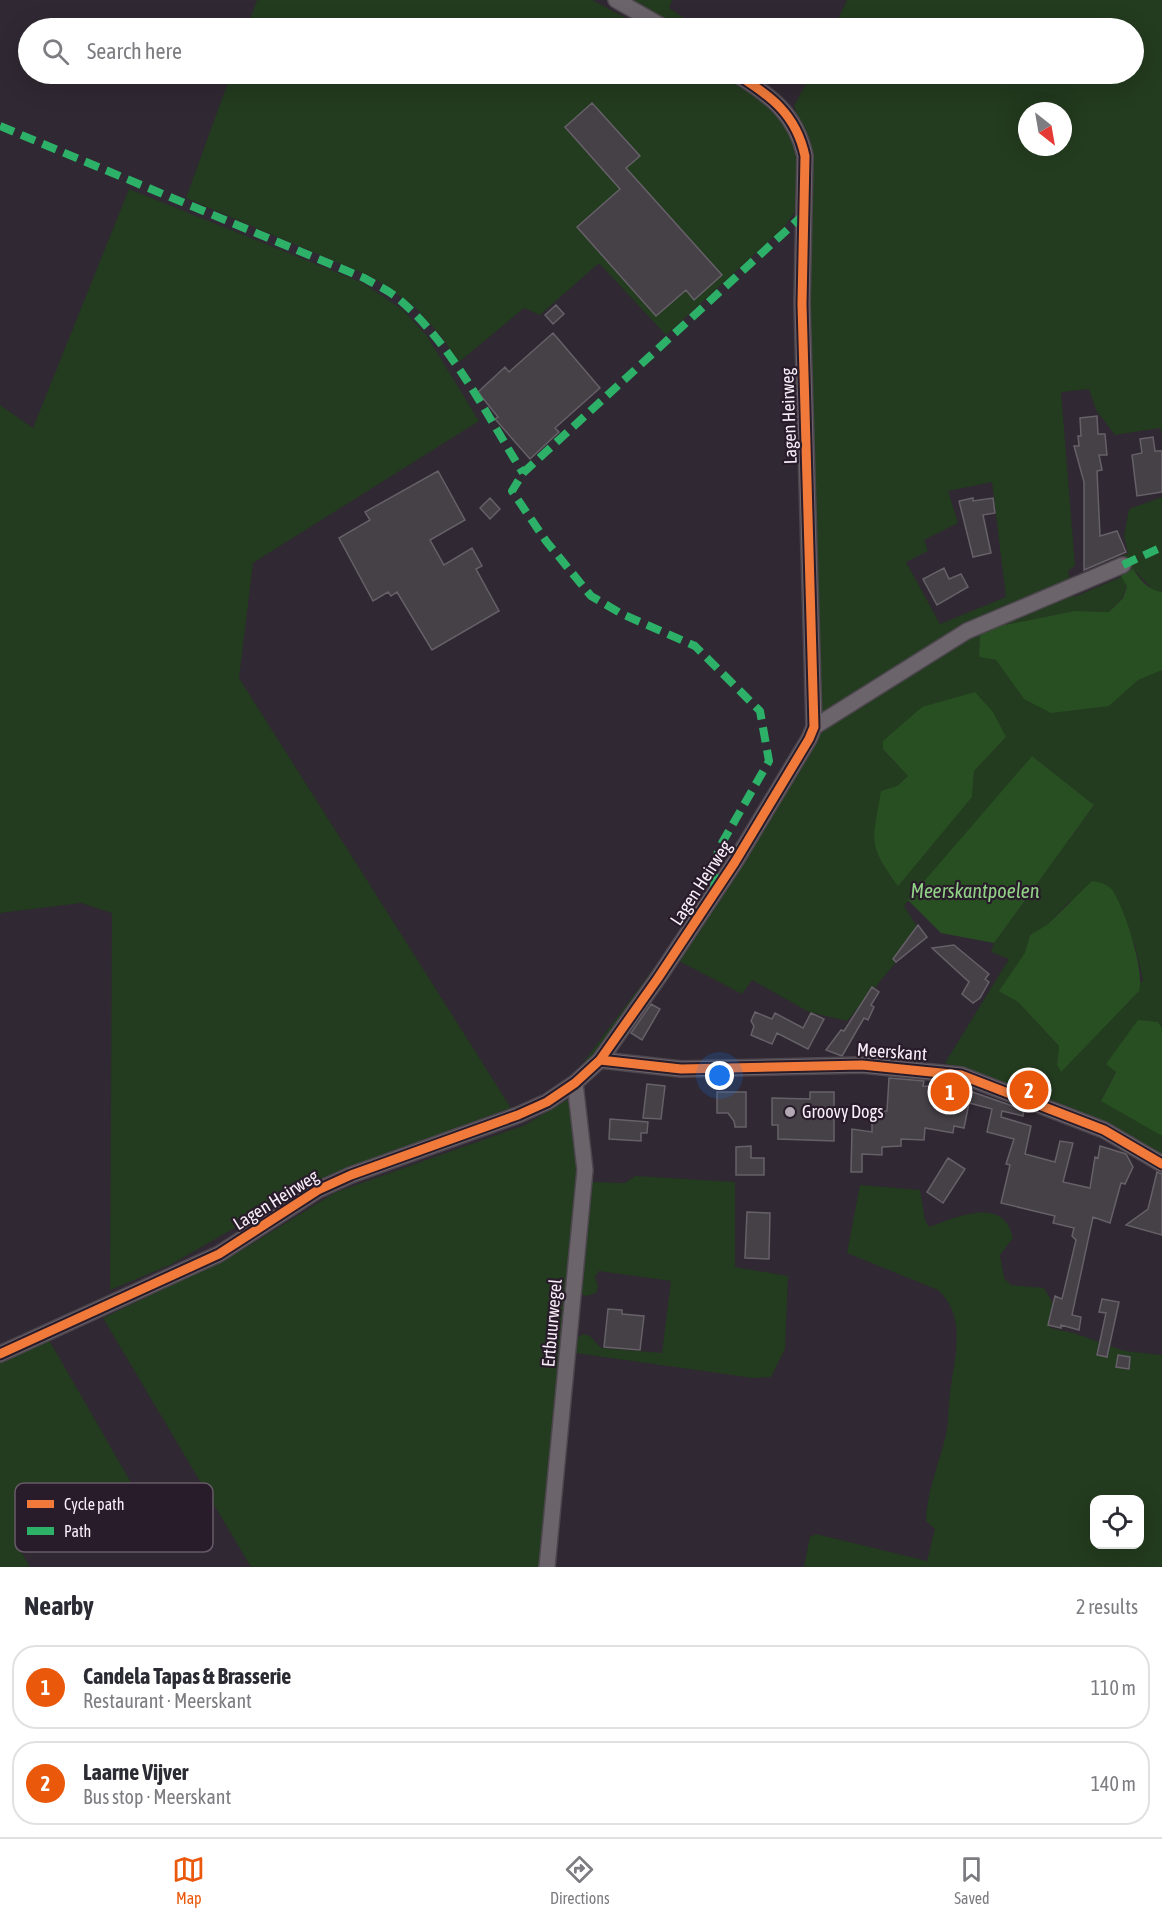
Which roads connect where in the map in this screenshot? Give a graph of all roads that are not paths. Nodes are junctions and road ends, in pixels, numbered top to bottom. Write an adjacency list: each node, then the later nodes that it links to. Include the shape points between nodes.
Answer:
1 (616, 0): 2 (street)
2 (648, 18)
3 (749, 84): 5 (street, Lagen Heirweg, via 789,114 801,136 805,156 802,304)
4 (1123, 565): 5 (street, via 967,631)
5 (814, 727): 6 (street, Lagen Heirweg, via 735,862)
6 (600, 1060): 7 (street, Lagen Heirweg); 8 (street, Meerskant, via 681,1069 862,1065 961,1075 1104,1130)
7 (575, 1083): 9 (street, Lagen Heirweg, via 518,1115 318,1190 219,1254); 10 (street, Ertbuurwegel, via 585,1170)
8 (1162, 1164)
9 (0, 1354)
10 (547, 1567)

